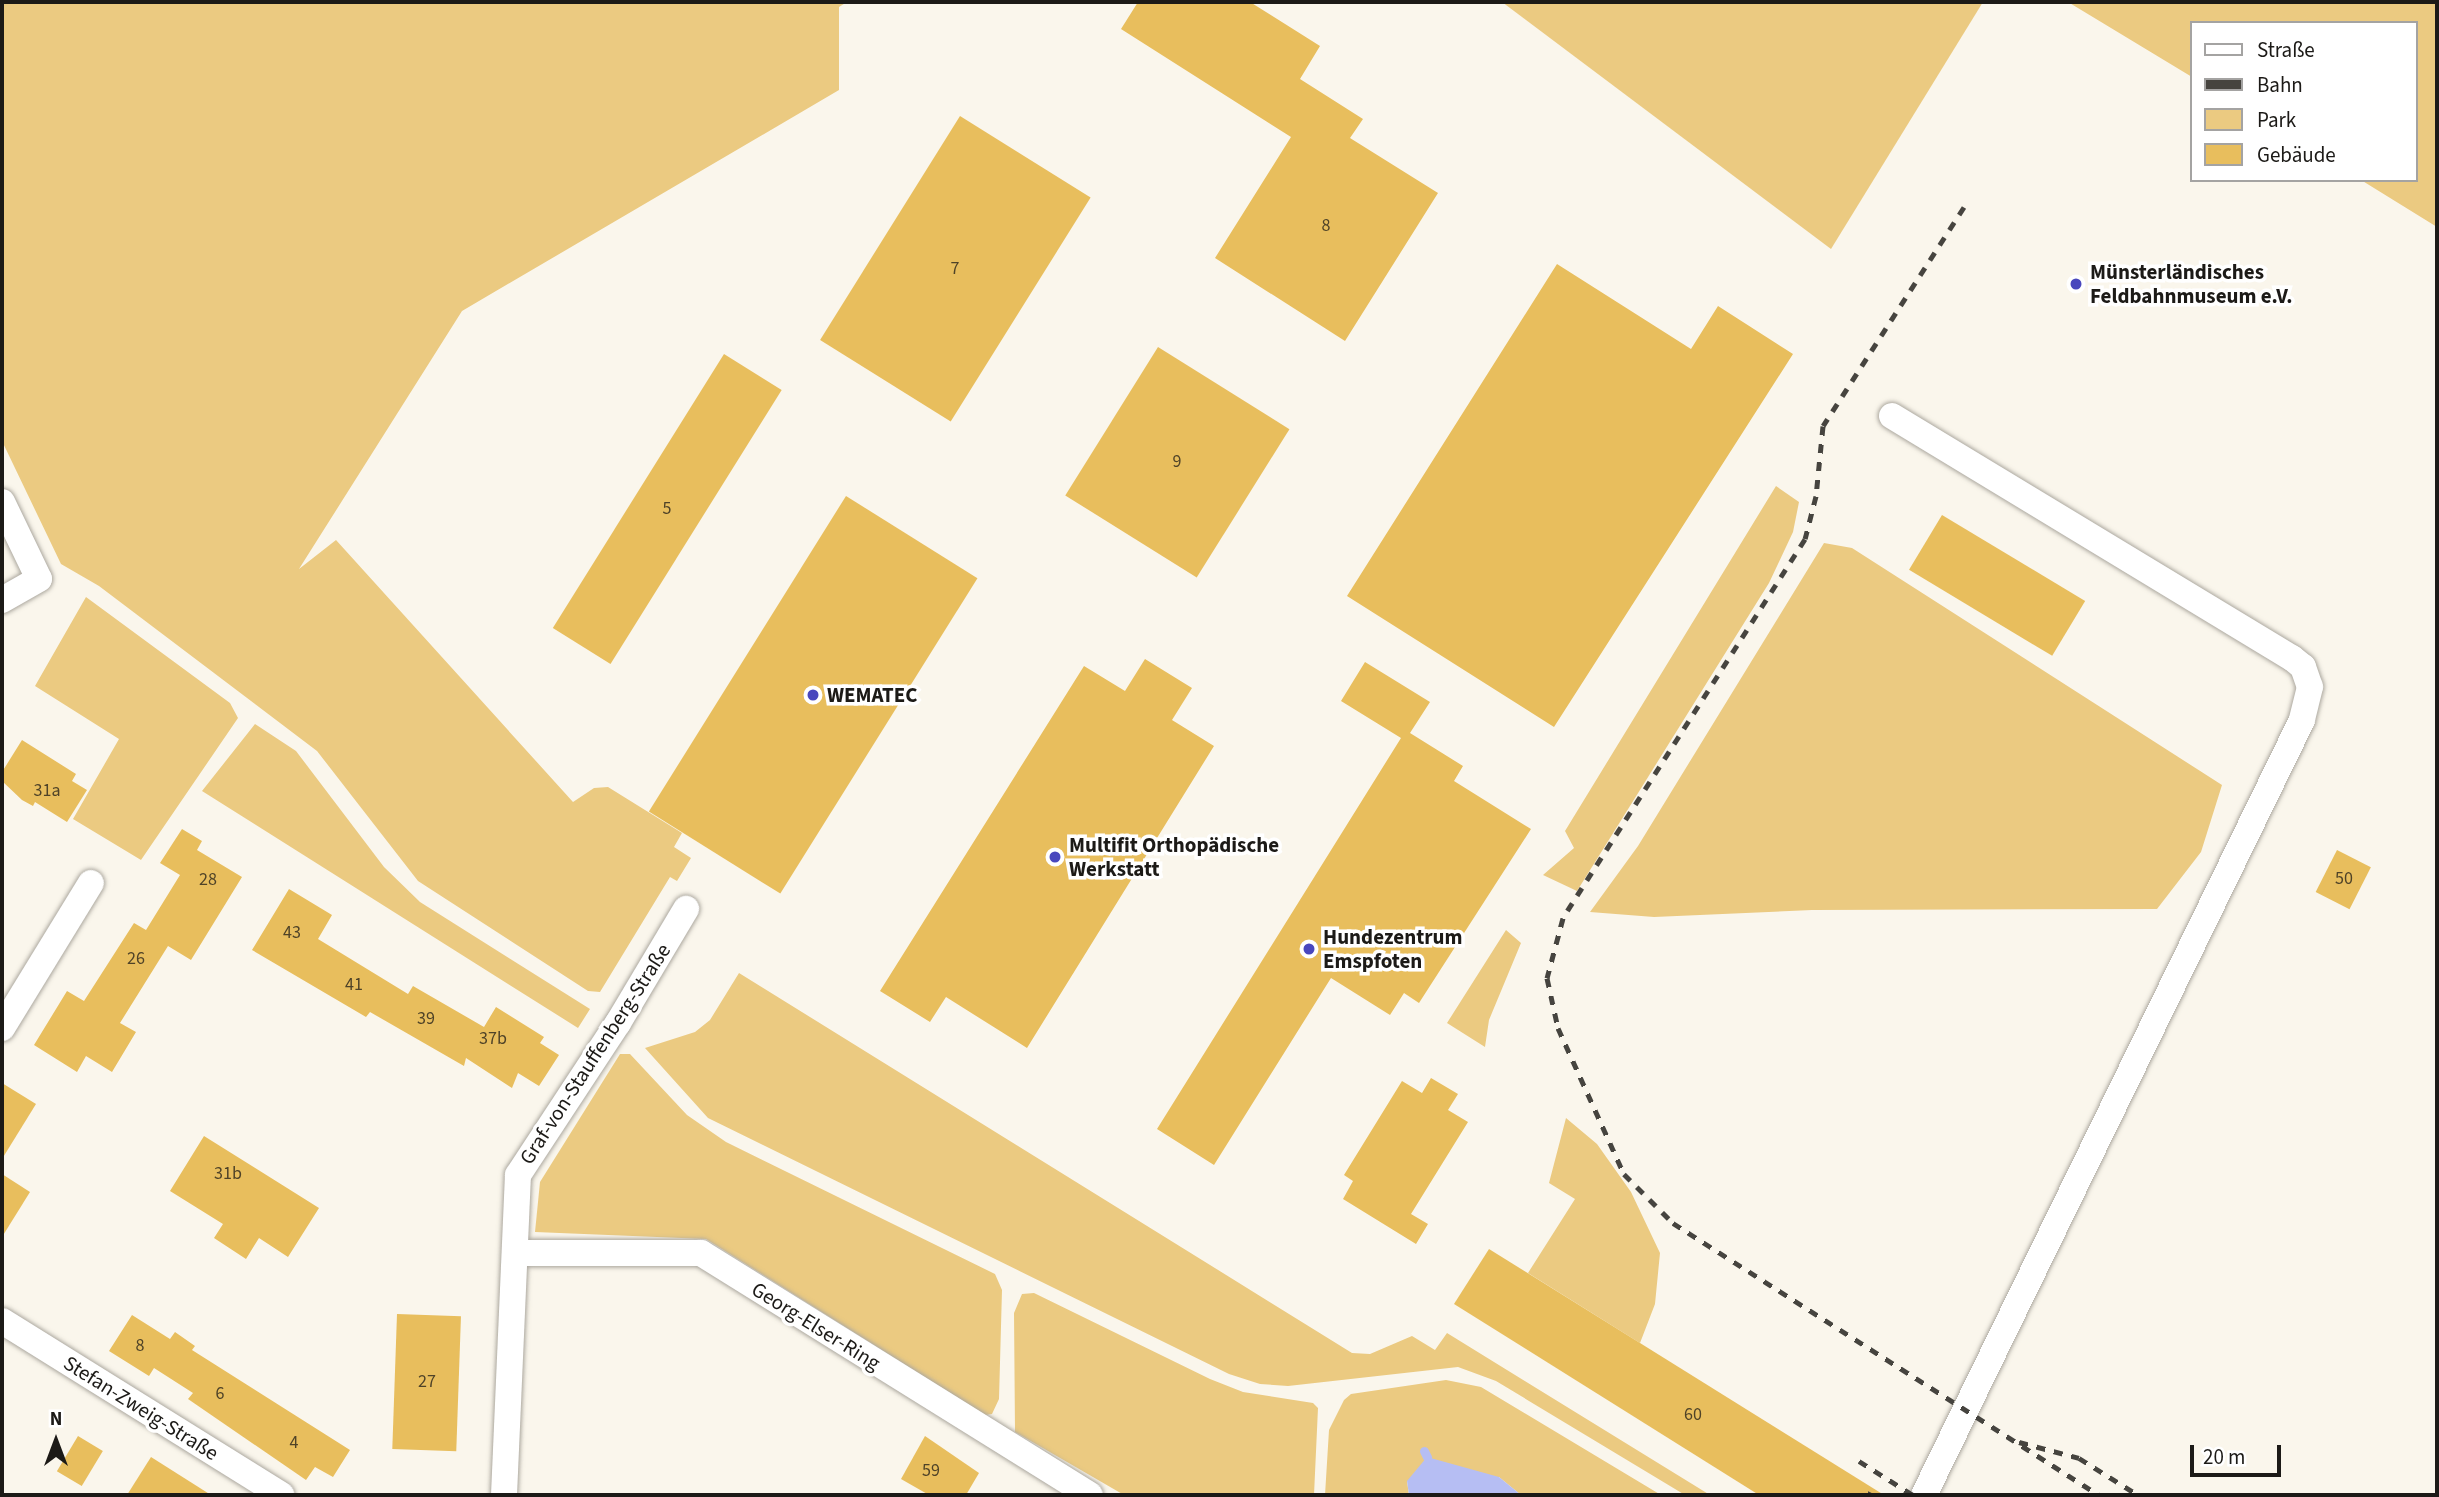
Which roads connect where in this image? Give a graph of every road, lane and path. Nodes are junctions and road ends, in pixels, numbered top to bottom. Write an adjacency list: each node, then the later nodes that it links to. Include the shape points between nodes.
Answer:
1 (1892, 416): 12 (street, via 2292,658 2303,667 2311,687 2302,720)
2 (2, 502): 3 (street, via 39,579)
3 (2, 600)
4 (91, 883): 6 (street)
5 (686, 909): 7 (street, Graf-von-Stauffenberg-Straße, via 518,1175)
6 (2, 1028)
7 (515, 1253): 10 (street, Graf-von-Stauffenberg-Straße); 11 (street, Georg-Elser-Ring, via 701,1253)
8 (2, 1321): 9 (street, Stefan-Zweig-Straße)
9 (281, 1495)
10 (504, 1495)
11 (1090, 1495)
12 (1924, 1495)

